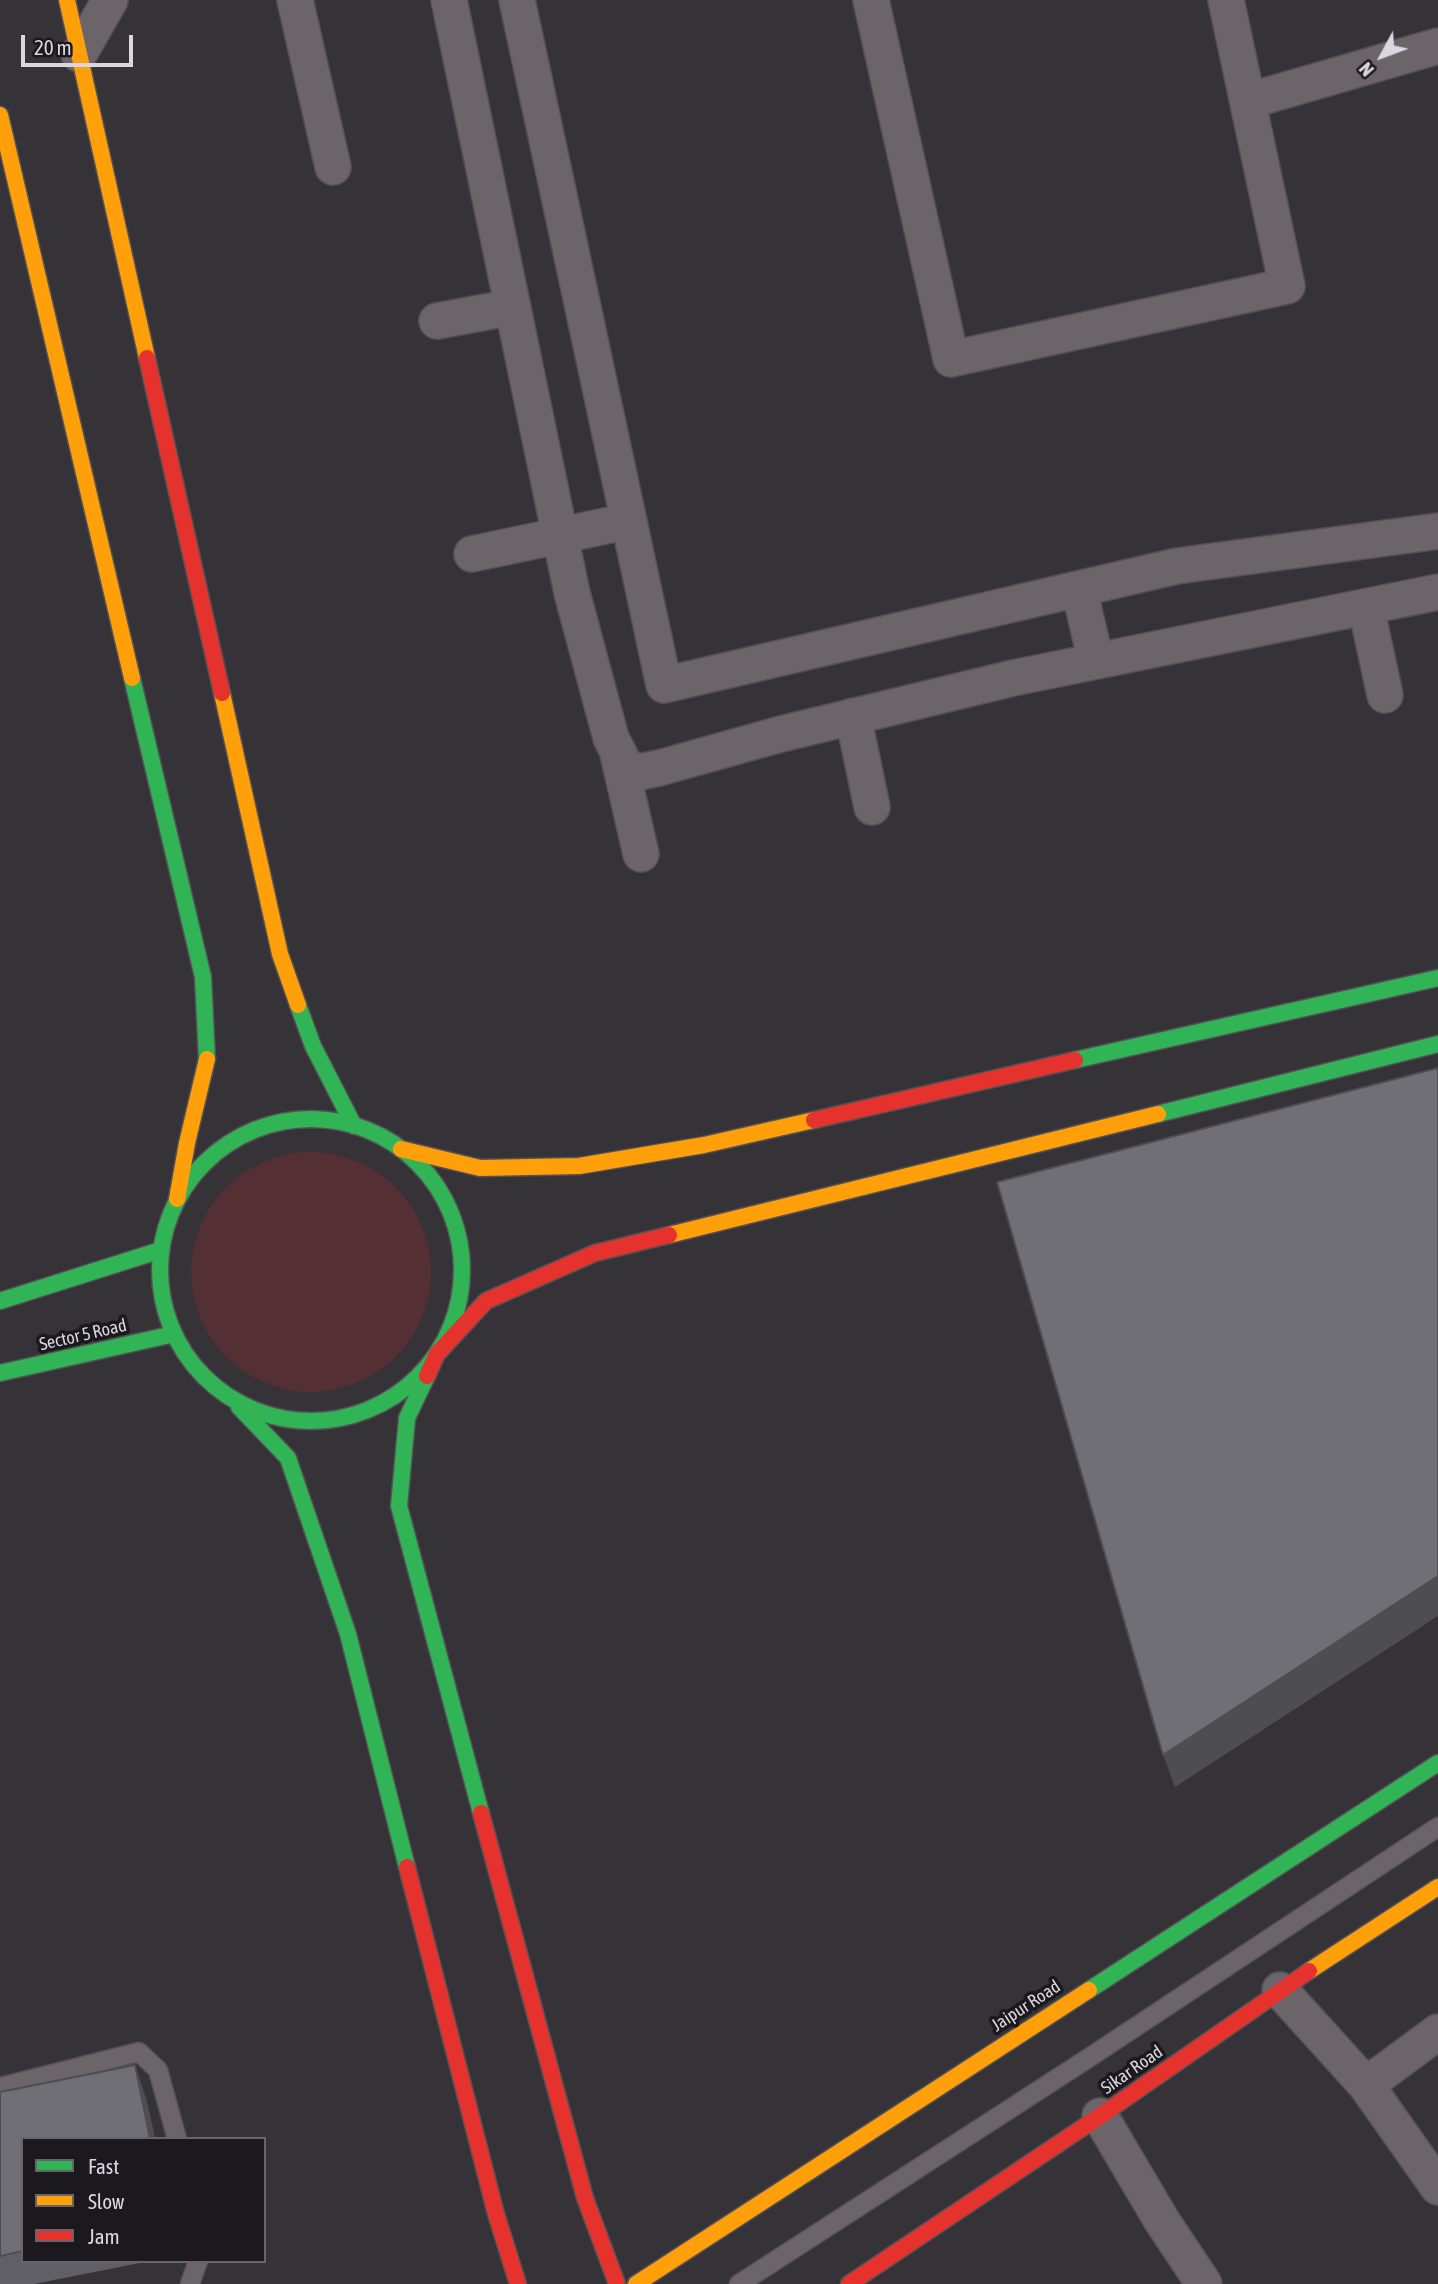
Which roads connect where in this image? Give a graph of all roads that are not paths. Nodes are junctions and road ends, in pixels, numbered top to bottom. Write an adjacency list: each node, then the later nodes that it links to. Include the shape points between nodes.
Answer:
1 (66, 0): 9 (main road)
2 (110, 0): 9 (street)
3 (295, 0): 12 (street)
4 (449, 0): 13 (street)
5 (517, 0): 15 (street)
6 (870, 0): 10 (street, via 951,359 1287,286)
7 (1226, 0): 10 (street)
8 (1438, 46): 10 (street)
9 (79, 54): 30 (main road, via 280,954 313,1046)
10 (1248, 101)
11 (0, 115): 32 (main road, via 203,977 207,1063)
12 (333, 167)
13 (513, 307): 14 (street); 17 (street)
14 (437, 321)
15 (629, 521): 17 (street); 19 (street, via 664,685)
16 (1438, 531): 19 (street, via 1177,566)
17 (560, 536): 18 (street); 25 (street)
18 (472, 554)
19 (1079, 589): 22 (street)
20 (1438, 592): 21 (street)
21 (1366, 607): 22 (street); 23 (street)
22 (1096, 661): 24 (street)
23 (1385, 695)
24 (853, 716): 25 (street, via 639,772 625,766); 26 (street)
25 (618, 754): 27 (street)
26 (872, 807)
27 (641, 854)
28 (1438, 978): 31 (main road, via 704,1145 592,1164 480,1168)
29 (1438, 1044): 36 (main road, via 595,1253 486,1301)
30 (354, 1126): 31 (main road); 32 (main road, via 308,1119 256,1129 211,1156)
31 (401, 1149): 36 (main road, via 436,1186 457,1234 462,1268 458,1306)
32 (177, 1199): 33 (main road)
33 (161, 1250): 34 (main road); 35 (main road, via 162,1290)
34 (0, 1301)
35 (174, 1334): 37 (main road, Sector 5 Road); 38 (main road, via 208,1381)
36 (437, 1354): 38 (main road, via 405,1389 385,1403 328,1421 276,1417); 52 (main road, via 407,1419 399,1506 585,2198)
37 (0, 1373)
38 (228, 1396): 51 (main road, via 288,1458 348,1634 496,2214)
39 (1438, 1763): 53 (main road, Jaipur Road)
40 (1438, 1827): 54 (lane)
41 (1438, 1887): 42 (main road, Sikar Road)
42 (1280, 1990): 44 (street); 46 (main road, Sikar Road)
43 (1438, 2032): 44 (street)
44 (1366, 2085): 48 (street)
45 (0, 2087): 47 (lane, via 139,2052 158,2070)
46 (1100, 2116): 55 (main road, Sikar Road); 56 (street)
47 (176, 2137)
48 (1438, 2187)
49 (197, 2263): 50 (lane)
50 (190, 2284)
51 (518, 2284)
52 (617, 2284)
53 (636, 2284)
54 (739, 2284)
55 (849, 2284)
56 (1204, 2284)

